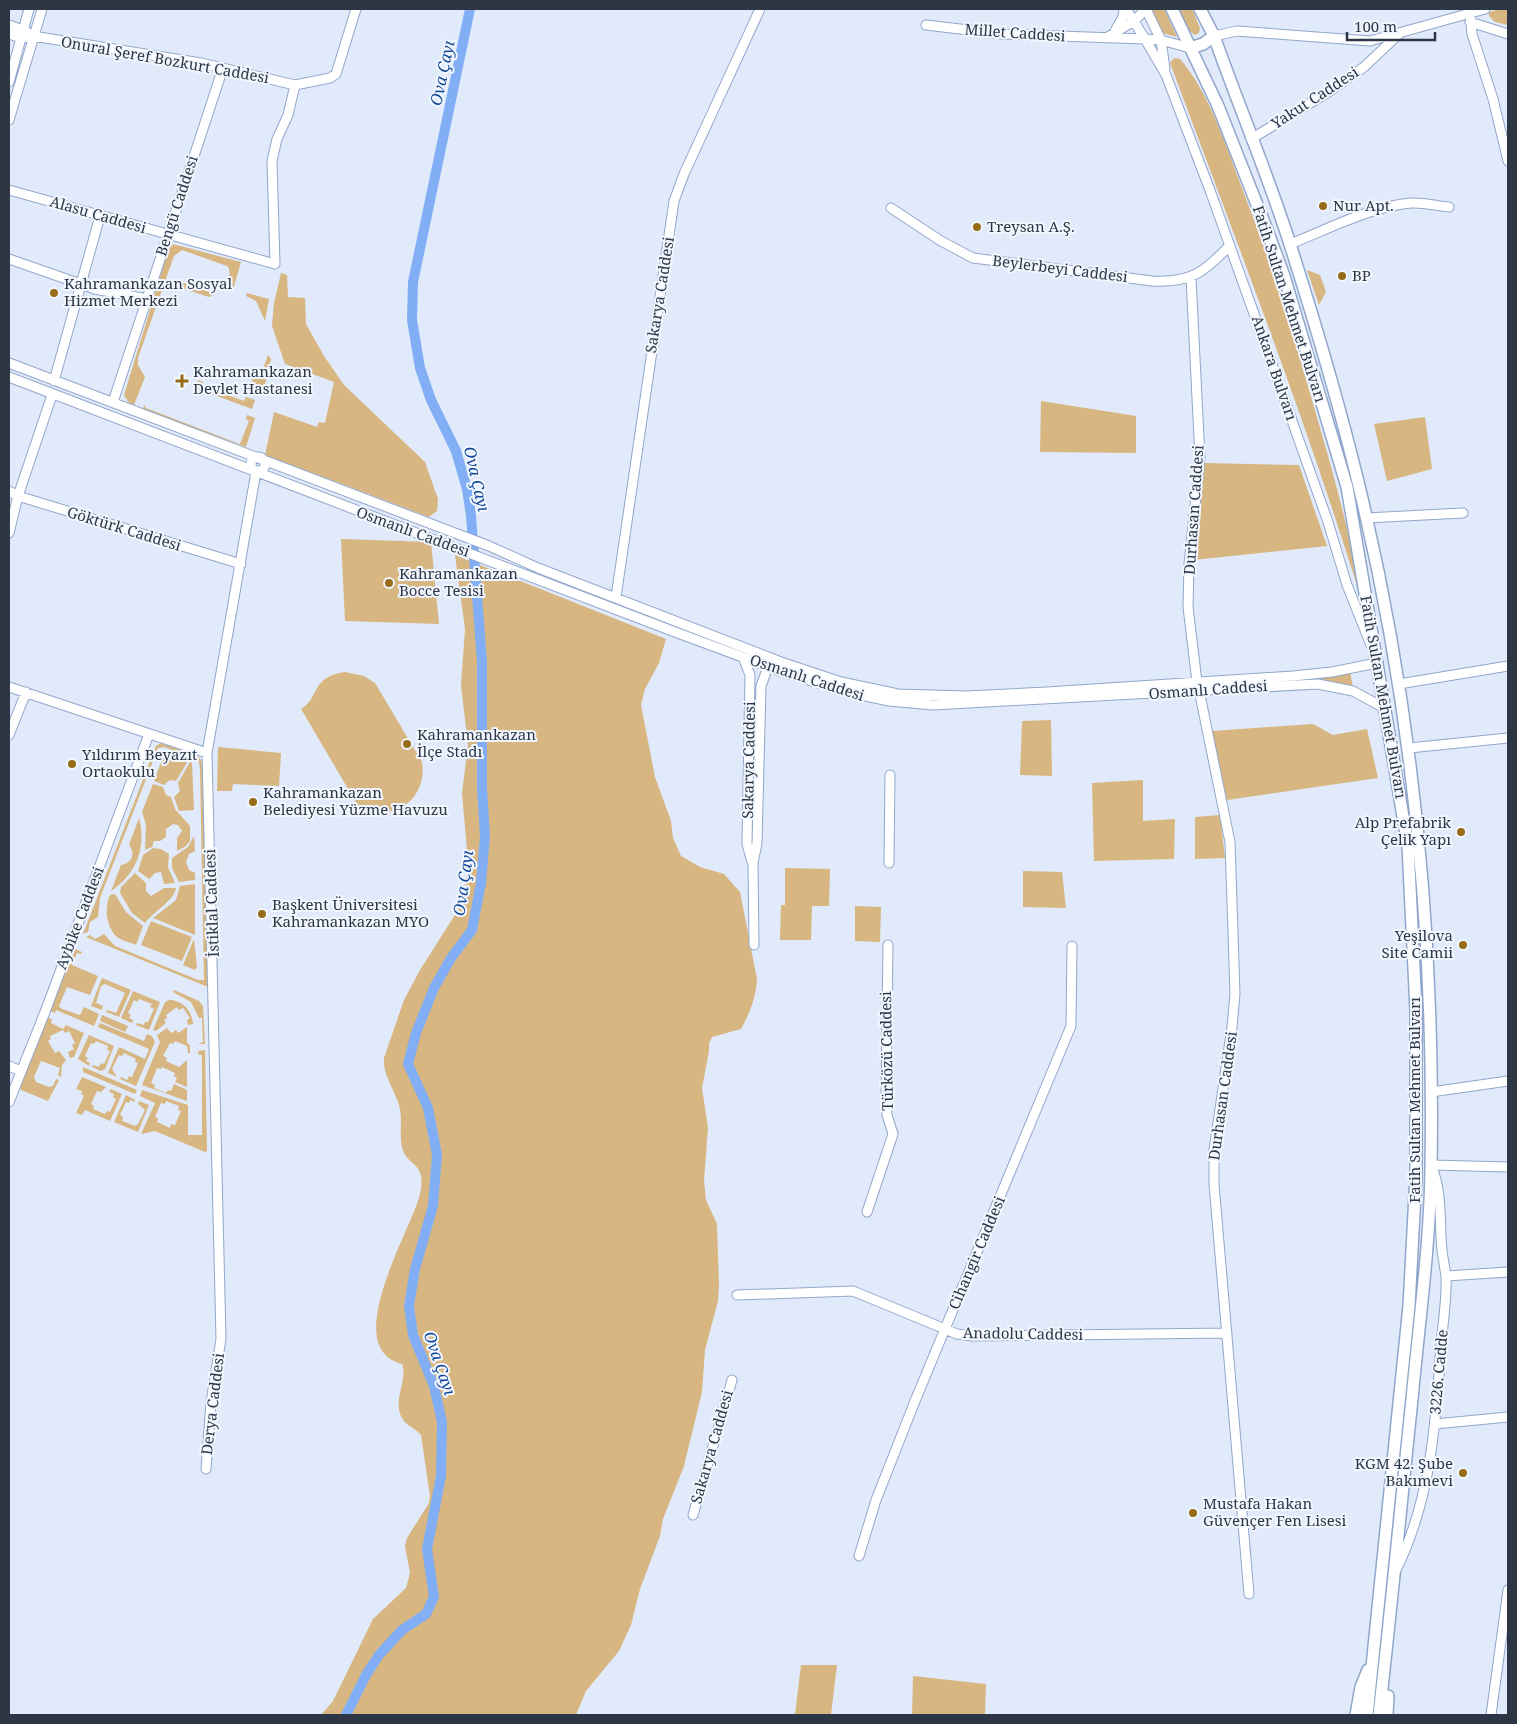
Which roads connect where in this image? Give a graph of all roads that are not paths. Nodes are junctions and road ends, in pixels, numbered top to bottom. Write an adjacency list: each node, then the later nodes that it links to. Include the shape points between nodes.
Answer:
1 (30, 9): 16 (street)
2 (42, 9): 19 (street)
3 (356, 9): 28 (street, via 336,74)
4 (760, 9): 56 (street, Sakarya Caddesi, via 674,201)
5 (1125, 9): 11 (street, Ankara Bulvarı); 14 (street)
6 (1146, 9): 11 (street, Ankara Bulvarı); 23 (street, Ankara Bulvarı)
7 (1172, 9): 24 (highway, Fatih Sultan Mehmet Bulvarı)
8 (1200, 9): 20 (highway, Fatih Sultan Mehmet Bulvarı)
9 (1485, 9): 10 (street)
10 (1470, 18): 17 (street); 18 (street); 31 (street)
11 (1134, 21): 14 (street); 22 (street, Ankara Bulvarı)
12 (9, 25): 16 (street, Onural Şeref Bozkurt Caddesi)
13 (926, 25): 21 (street, Millet Caddesi, via 1002,34)
14 (1114, 33): 21 (street)
15 (9, 34): 16 (street, Onural Şeref Bozkurt Caddesi)
16 (22, 34): 19 (street, Onural Şeref Bozkurt Caddesi); 27 (street)
17 (1400, 34): 20 (street, via 1370,41 1237,32); 30 (street, Yakut Caddesi, via 1336,87)
18 (1507, 34)
19 (33, 36): 25 (street, Onural Şeref Bozkurt Caddesi); 29 (street)
20 (1214, 36): 24 (highway); 30 (highway, Fatih Sultan Mehmet Bulvarı)
21 (1105, 39): 22 (street, Millet Caddesi)
22 (1145, 39): 23 (street); 26 (street, Ankara Bulvarı)
23 (1160, 40): 24 (street); 26 (street, Ankara Bulvarı)
24 (1190, 48): 58 (highway, Fatih Sultan Mehmet Bulvarı, via 1231,137 1286,284 1347,487)
25 (223, 68): 28 (street, Onural Şeref Bozkurt Caddesi); 36 (street, Bengü Caddesi)
26 (1166, 74): 38 (street, Ankara Bulvarı)
27 (9, 82)
28 (296, 85): 36 (street, Alasu Caddesi, via 272,161 275,264)
29 (9, 120)
30 (1251, 140): 37 (highway, Fatih Sultan Mehmet Bulvarı)
31 (1508, 161)
32 (9, 190): 35 (street, Alasu Caddesi)
33 (891, 208): 40 (street, Beylerbeyi Caddesi, via 954,249 981,260 1166,282)
34 (1449, 208): 37 (street, via 1411,203 1402,205 1367,214)
35 (100, 216): 36 (street, Alasu Caddesi); 41 (street)
36 (168, 235): 42 (street, Bengü Caddesi)
37 (1290, 244): 53 (highway, Fatih Sultan Mehmet Bulvarı, via 1316,328)
38 (1230, 245): 40 (street, Beylerbeyi Caddesi, via 1210,266); 58 (street, Ankara Bulvarı)
39 (9, 259): 41 (street)
40 (1191, 278): 62 (street, Durhasan Caddesi, via 1200,458 1188,607)
41 (81, 285): 42 (street); 45 (street)
42 (147, 299): 47 (street, Bengü Caddesi)
43 (9, 363): 45 (street, Osmanlı Caddesi)
44 (9, 377): 46 (street, Osmanlı Caddesi)
45 (54, 381): 47 (street, Osmanlı Caddesi)
46 (52, 395): 49 (street, Osmanlı Caddesi); 51 (street)
47 (113, 402): 48 (street, Osmanlı Caddesi)
48 (261, 458): 49 (street, via 265,467); 56 (street, Osmanlı Caddesi)
49 (256, 472): 55 (street, İstiklal Caddesi); 57 (street, Osmanlı Caddesi)
50 (9, 491): 51 (street, Göktürk Caddesi)
51 (18, 496): 54 (street); 55 (street, Göktürk Caddesi)
52 (1463, 513): 53 (street)
53 (1366, 518): 61 (highway, Fatih Sultan Mehmet Bulvarı)
54 (9, 533)
55 (241, 564): 70 (street, İstiklal Caddesi)
56 (616, 598): 62 (street, Osmanlı Caddesi, via 829,678 898,694 966,696)
57 (743, 657): 59 (street, Osmanlı Caddesi); 72 (street, Sakarya Caddesi, via 750,675 747,844)
58 (1378, 663): 62 (street, Osmanlı Caddesi, via 1318,674); 65 (highway, Fatih Sultan Mehmet Bulvarı)
59 (768, 666): 62 (street, Osmanlı Caddesi, via 859,695 933,705 971,705); 72 (street, Sakarya Caddesi, via 760,686 757,843)
60 (1508, 666): 61 (street)
61 (1399, 684): 69 (highway, Fatih Sultan Mehmet Bulvarı)
62 (1198, 686): 65 (street, Osmanlı Caddesi, via 1327,685 1353,691); 89 (street, Durhasan Caddesi, via 1230,842 1234,1007 1214,1166)
63 (9, 687): 64 (street)
64 (26, 692): 66 (street); 67 (street)
65 (1386, 709): 101 (highway, Fatih Sultan Mehmet Bulvarı, via 1408,846 1416,1010 1416,1176 1409,1306)
66 (149, 734): 70 (street); 78 (street, Aybike Caddesi)
67 (9, 735)
68 (1508, 738): 69 (street)
69 (1409, 748): 80 (highway, Fatih Sultan Mehmet Bulvarı, via 1420,845)
70 (207, 753): 90 (street, İstiklal Caddesi)
71 (890, 775): 73 (street)
72 (753, 863): 74 (street, Sakarya Caddesi)
73 (889, 863)
74 (754, 945)
75 (888, 946): 84 (street, Türközü Caddesi, via 886,1098 893,1134)
76 (1072, 946): 88 (street, Cihangir Caddesi, via 1071,1026)
77 (9, 1066): 78 (street)
78 (21, 1071): 81 (street, Aybike Caddesi)
79 (1508, 1081): 80 (street)
80 (1430, 1092): 82 (highway, Fatih Sultan Mehmet Bulvarı)
81 (9, 1102)
82 (1431, 1165): 83 (street); 86 (street, 3226. Cadde, via 1440,1194); 97 (highway, Fatih Sultan Mehmet Bulvarı, via 1421,1307)
83 (1508, 1167)
84 (867, 1212)
85 (1508, 1272): 86 (street)
86 (1446, 1276): 93 (street, 3226. Cadde)
87 (737, 1295): 88 (street, Anadolu Caddesi, via 853,1291)
88 (945, 1329): 89 (street, Anadolu Caddesi, via 973,1336); 96 (street, Cihangir Caddesi, via 876,1500)
89 (1227, 1333): 99 (street, Durhasan Caddesi)
90 (221, 1339): 94 (street, Derya Caddesi, via 211,1402)
91 (732, 1380): 95 (street, Sakarya Caddesi)
92 (1508, 1417): 93 (street)
93 (1435, 1424): 97 (street, 3226. Cadde, via 1416,1520)
94 (206, 1469)
95 (693, 1515)
96 (859, 1556)
97 (1394, 1574): 102 (highway, Fatih Sultan Mehmet Bulvarı)
98 (1508, 1590): 100 (street)
99 (1249, 1594)
100 (1504, 1652): 107 (street)
101 (1373, 1660): 103 (highway, via 1361,1687); 104 (highway, Fatih Sultan Mehmet Bulvarı)
102 (1385, 1662): 105 (highway, Fatih Sultan Mehmet Bulvarı); 106 (highway)
103 (1356, 1715)
104 (1367, 1715)
105 (1379, 1715)
106 (1387, 1715)
107 (1491, 1715)

